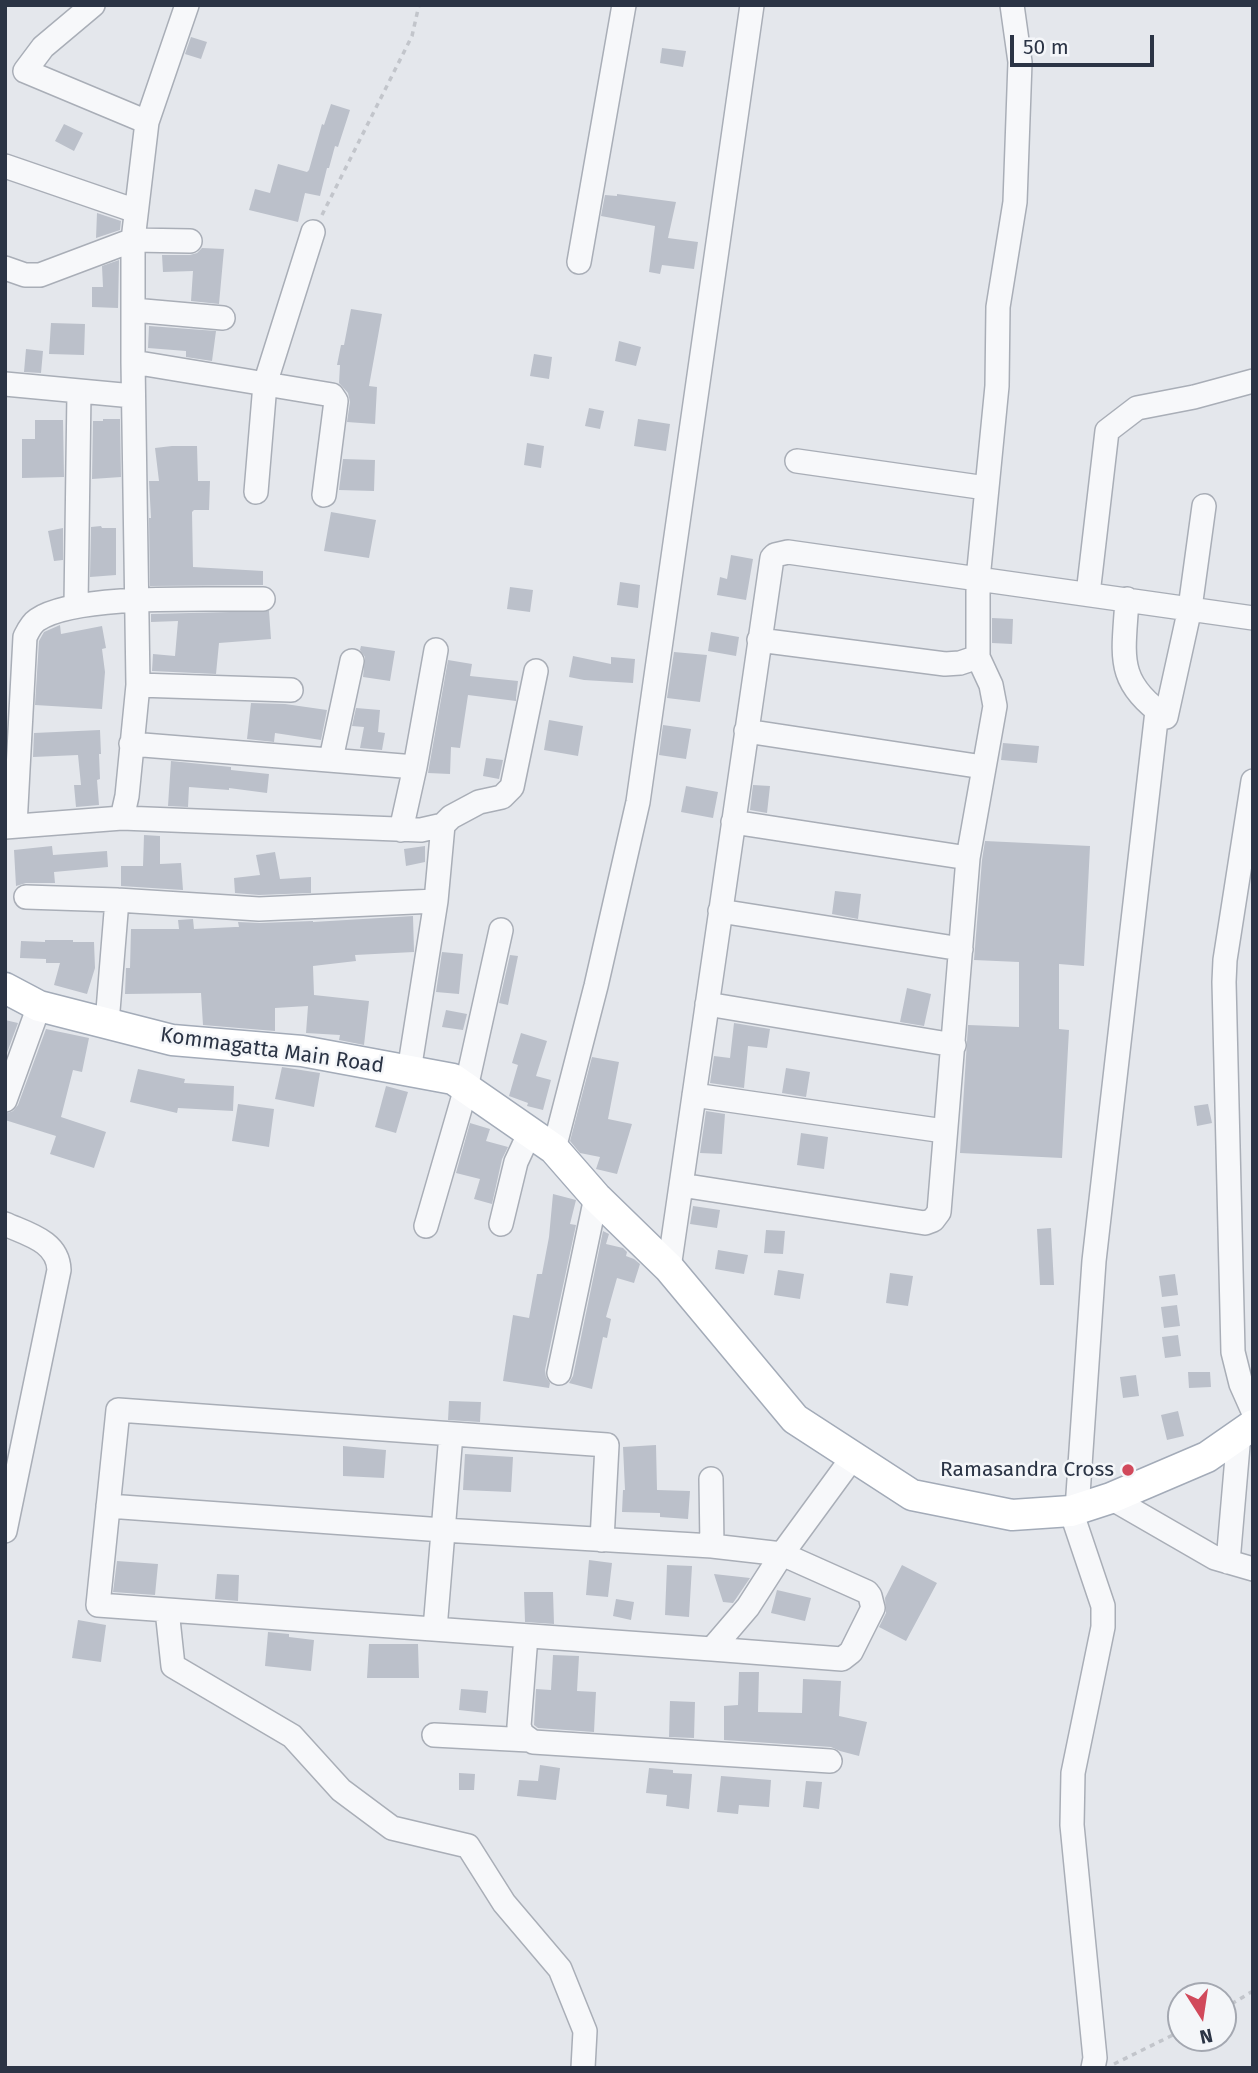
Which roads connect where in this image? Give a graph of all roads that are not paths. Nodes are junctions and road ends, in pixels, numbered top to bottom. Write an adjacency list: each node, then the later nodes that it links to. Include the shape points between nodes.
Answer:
1 (93, 5): 6 (street, via 43,47 25,71)
2 (187, 5): 6 (street)
3 (624, 5): 12 (street)
4 (752, 5): 72 (street, via 640,789)
5 (1012, 5): 23 (street, via 1020,62 1015,202 998,307 997,386)
6 (147, 122): 8 (street)
7 (5, 166): 8 (street)
8 (136, 211): 10 (street)
9 (313, 232): 19 (street)
10 (133, 240): 11 (street); 13 (street, via 40,275); 14 (street)
11 (190, 241)
12 (579, 262)
13 (5, 268)
14 (133, 310): 15 (street); 16 (street)
15 (223, 318)
16 (132, 362): 19 (street); 21 (street)
17 (1253, 381): 28 (street, via 1138,408 1107,431)
18 (5, 384): 20 (street)
19 (265, 384): 24 (street); 25 (street, via 335,399)
20 (79, 392): 21 (street); 32 (street)
21 (134, 397): 31 (street)
22 (797, 461): 23 (street)
23 (986, 488): 27 (street)
24 (256, 492)
25 (324, 495)
26 (1204, 506): 33 (street)
27 (978, 579): 28 (street); 35 (street, via 782,553 770,561); 37 (street)
28 (1088, 594): 30 (street)
29 (263, 599): 31 (street)
30 (1127, 599): 33 (street); 42 (street, via 1126,672)
31 (138, 601): 32 (street); 40 (street)
32 (76, 605): 52 (street, via 36,620 25,637)
33 (1190, 608): 34 (street); 42 (street, via 1166,718)
34 (1253, 618)
35 (759, 640): 37 (street, via 945,664); 43 (street)
36 (436, 650): 47 (street)
37 (978, 657): 46 (street, via 995,706)
38 (352, 661): 45 (street)
39 (536, 671): 51 (street, via 512,787 502,797 479,802)
40 (138, 685): 41 (street); 44 (street)
41 (291, 690)
42 (1157, 712): 86 (street, via 1094,1261)
43 (746, 731): 46 (street); 50 (street)
44 (131, 744): 45 (street); 49 (street)
45 (331, 759): 47 (street)
46 (983, 766): 54 (street)
47 (415, 767): 53 (street)
48 (1253, 781): 80 (street, via 1224,982 1233,1352)
49 (122, 818): 52 (street); 53 (street)
50 (733, 822): 54 (street); 58 (street)
51 (443, 825): 53 (street, via 431,830); 57 (street)
52 (10, 827)
53 (401, 830)
54 (968, 858): 60 (street)
55 (26, 897): 56 (street)
56 (117, 900): 57 (street, via 259,909); 64 (street)
57 (436, 901): 66 (street)
58 (720, 911): 60 (street); 62 (street)
59 (501, 930): 67 (street)
60 (961, 950): 65 (street)
61 (5, 988): 63 (main road, Kommagatta Main Road)
62 (706, 1004): 65 (street); 68 (street)
63 (39, 1006): 64 (main road, Kommagatta Main Road); 69 (street)
64 (107, 1023): 66 (main road, Kommagatta Main Road, via 172,1040 302,1051)
65 (954, 1045): 70 (street)
66 (409, 1071): 67 (main road, Kommagatta Main Road, via 453,1079)
67 (466, 1088): 71 (main road, Kommagatta Main Road); 77 (street)
68 (694, 1095): 70 (street); 73 (street)
69 (5, 1100)
70 (944, 1131): 73 (street, via 939,1212 925,1223)
71 (530, 1132): 72 (main road, Kommagatta Main Road); 76 (street, via 516,1162)
72 (554, 1149): 74 (main road, Kommagatta Main Road)
73 (681, 1185): 78 (street)
74 (596, 1197): 78 (main road, Kommagatta Main Road); 79 (street)
75 (5, 1224): 88 (street, via 47,1244 55,1252 59,1270)
76 (501, 1224)
77 (426, 1226)
78 (669, 1268): 82 (main road, Kommagatta Main Road, via 795,1419)
79 (559, 1373)
80 (1248, 1423): 84 (main road, Kommagatta Main Road, via 1207,1457); 92 (street)
81 (451, 1434): 85 (street, via 118,1410); 87 (street); 89 (street, via 607,1445)
82 (853, 1457): 86 (main road, Kommagatta Main Road, via 912,1495 1012,1515); 91 (street)
83 (711, 1479): 90 (street)
84 (1111, 1498): 86 (main road, Kommagatta Main Road); 92 (street)
85 (108, 1506): 87 (street); 94 (street, via 98,1605)
86 (1074, 1510): 102 (street, via 1103,1606 1103,1627 1073,1773 1072,1825)
87 (443, 1530): 89 (street); 95 (street)
88 (5, 1531)
89 (602, 1540): 90 (street)
90 (712, 1546): 91 (street)
91 (782, 1554): 97 (street, via 748,1607); 97 (street, via 870,1596 873,1608 851,1652 836,1659)
92 (1228, 1562): 93 (street)
93 (1253, 1569)
94 (167, 1610): 95 (street); 101 (street, via 173,1666 292,1736 341,1790 393,1828 468,1846 504,1903 560,1969 585,2031)
95 (435, 1629): 96 (street)
96 (526, 1636): 97 (street); 99 (street, via 519,1726)
97 (712, 1649)
98 (434, 1735): 99 (street)
99 (529, 1740): 100 (street)
100 (830, 1761)
101 (583, 2068)
102 (1093, 2068)

